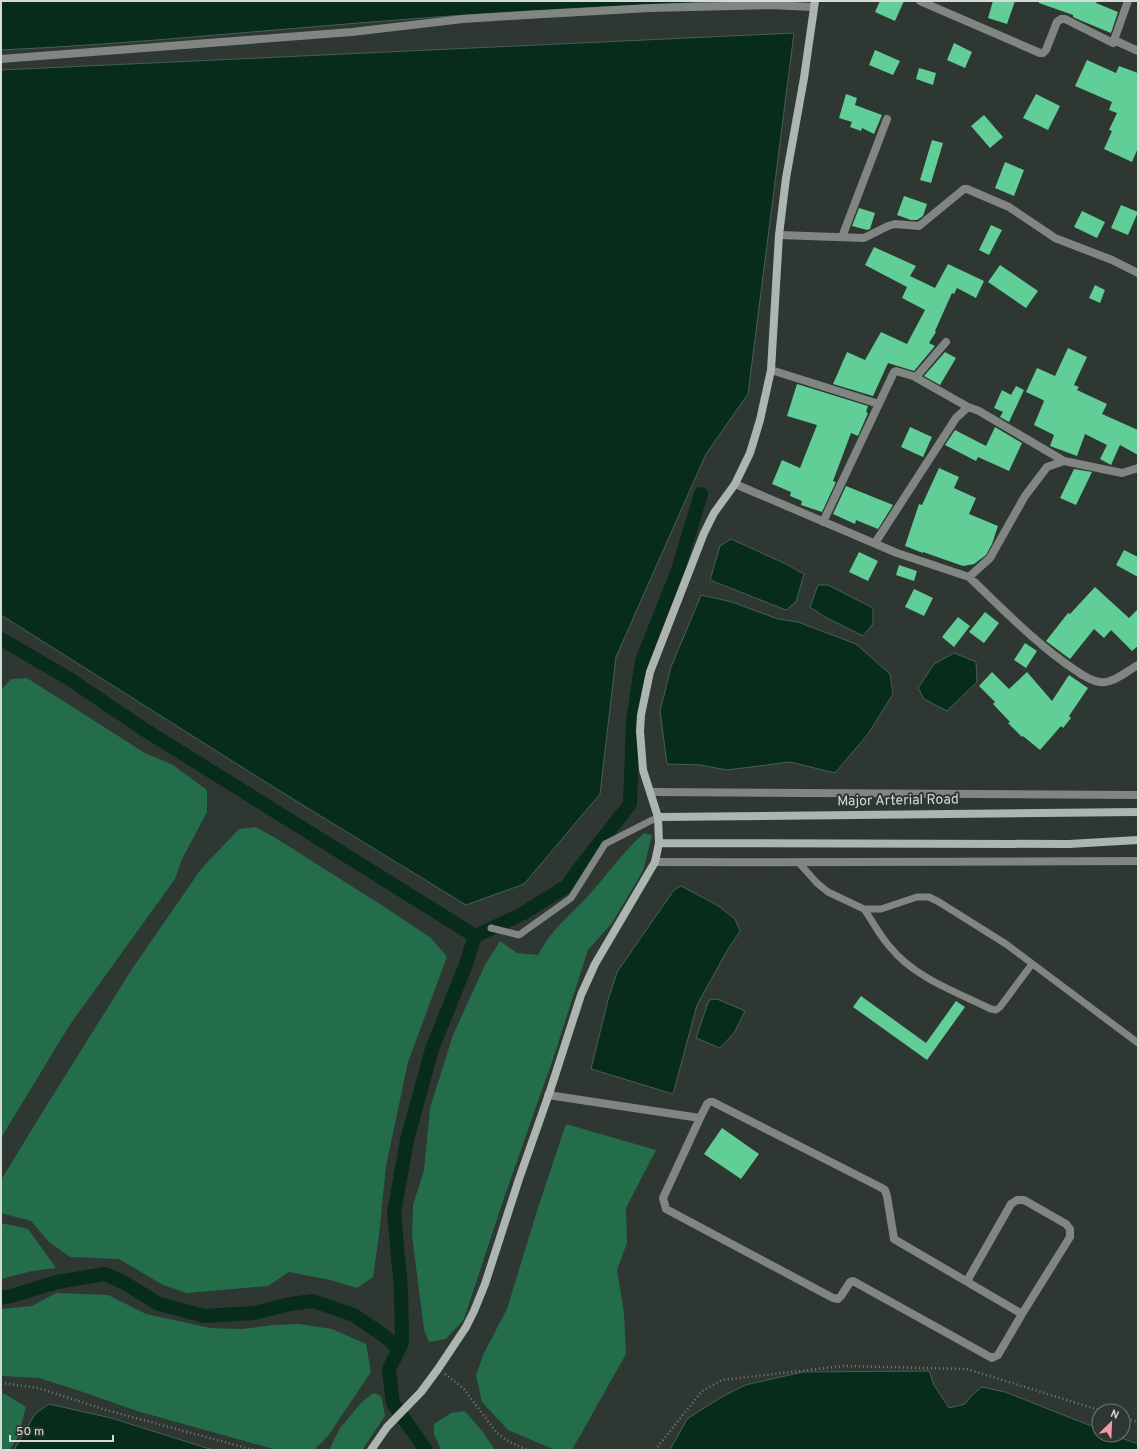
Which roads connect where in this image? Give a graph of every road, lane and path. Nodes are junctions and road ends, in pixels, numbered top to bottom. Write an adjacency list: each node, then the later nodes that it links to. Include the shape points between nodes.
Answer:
1 (920, 1): 4 (street, via 1040,53 1046,50 1057,22 1061,19 1113,43)
2 (1128, 1): 4 (street)
3 (814, 4): 6 (street, via 526,14 352,32); 8 (street)
4 (1114, 40): 5 (street)
5 (1138, 51)
6 (1, 59)
7 (887, 119): 9 (street)
8 (779, 235): 9 (street); 12 (street)
9 (842, 236): 10 (street, via 864,238 895,224 919,226 964,189 968,189 1009,207 1055,238)
10 (1138, 273)
11 (946, 342): 13 (street)
12 (771, 370): 14 (street); 18 (street, via 750,453)
13 (915, 377): 14 (street, via 894,372); 15 (street)
14 (879, 404): 19 (street)
15 (968, 407): 16 (street); 20 (street, via 956,418)
16 (1064, 461): 17 (street, via 1122,473); 21 (street, via 1047,466 1025,496 990,558)
17 (1138, 468)
18 (735, 484): 19 (street); 23 (street, via 714,513 704,533 650,672 640,732 643,770)
19 (823, 522): 20 (street)
20 (875, 543): 21 (street)
21 (969, 577): 22 (street, via 1033,638 1087,678 1109,682)
22 (1138, 664)
23 (651, 792): 24 (street); 26 (street)
24 (1138, 795)
25 (1138, 812): 26 (street, Major Arterial Road)
26 (658, 817): 28 (street); 33 (lane, via 605,844 571,898 519,935)
27 (1138, 840): 28 (street, via 1069,844)
28 (659, 843): 30 (street)
29 (1138, 861): 31 (street)
30 (655, 862): 31 (street); 36 (street, via 605,946 581,995)
31 (799, 863): 32 (lane, via 816,883 828,892)
32 (864, 909): 34 (lane, via 880,909 917,897 929,897 1006,944); 34 (lane, via 889,947 918,973 991,1009 996,1010 1000,1007)
33 (491, 928)
34 (1032, 964): 35 (lane)
35 (1138, 1043)
36 (548, 1095): 37 (street); 40 (street, via 485,1284 466,1328)
37 (700, 1118): 38 (street, via 707,1104 713,1102 885,1190 894,1239); 39 (street, via 663,1198 666,1209 834,1298 838,1299 853,1281 992,1358 998,1355)
38 (967, 1281): 39 (street); 39 (street, via 1011,1204 1017,1200 1024,1200 1066,1224 1070,1229 1070,1237)
39 (1022, 1314)
40 (438, 1369): 44 (street, via 421,1392 387,1427); 45 (path, via 464,1389 497,1433)
41 (1, 1383): 43 (path, via 38,1388 106,1410)
42 (1091, 1408): 46 (path, via 966,1369 844,1366 722,1380 702,1391)
43 (254, 1450)
44 (371, 1450)
45 (527, 1450)
46 (654, 1450)

